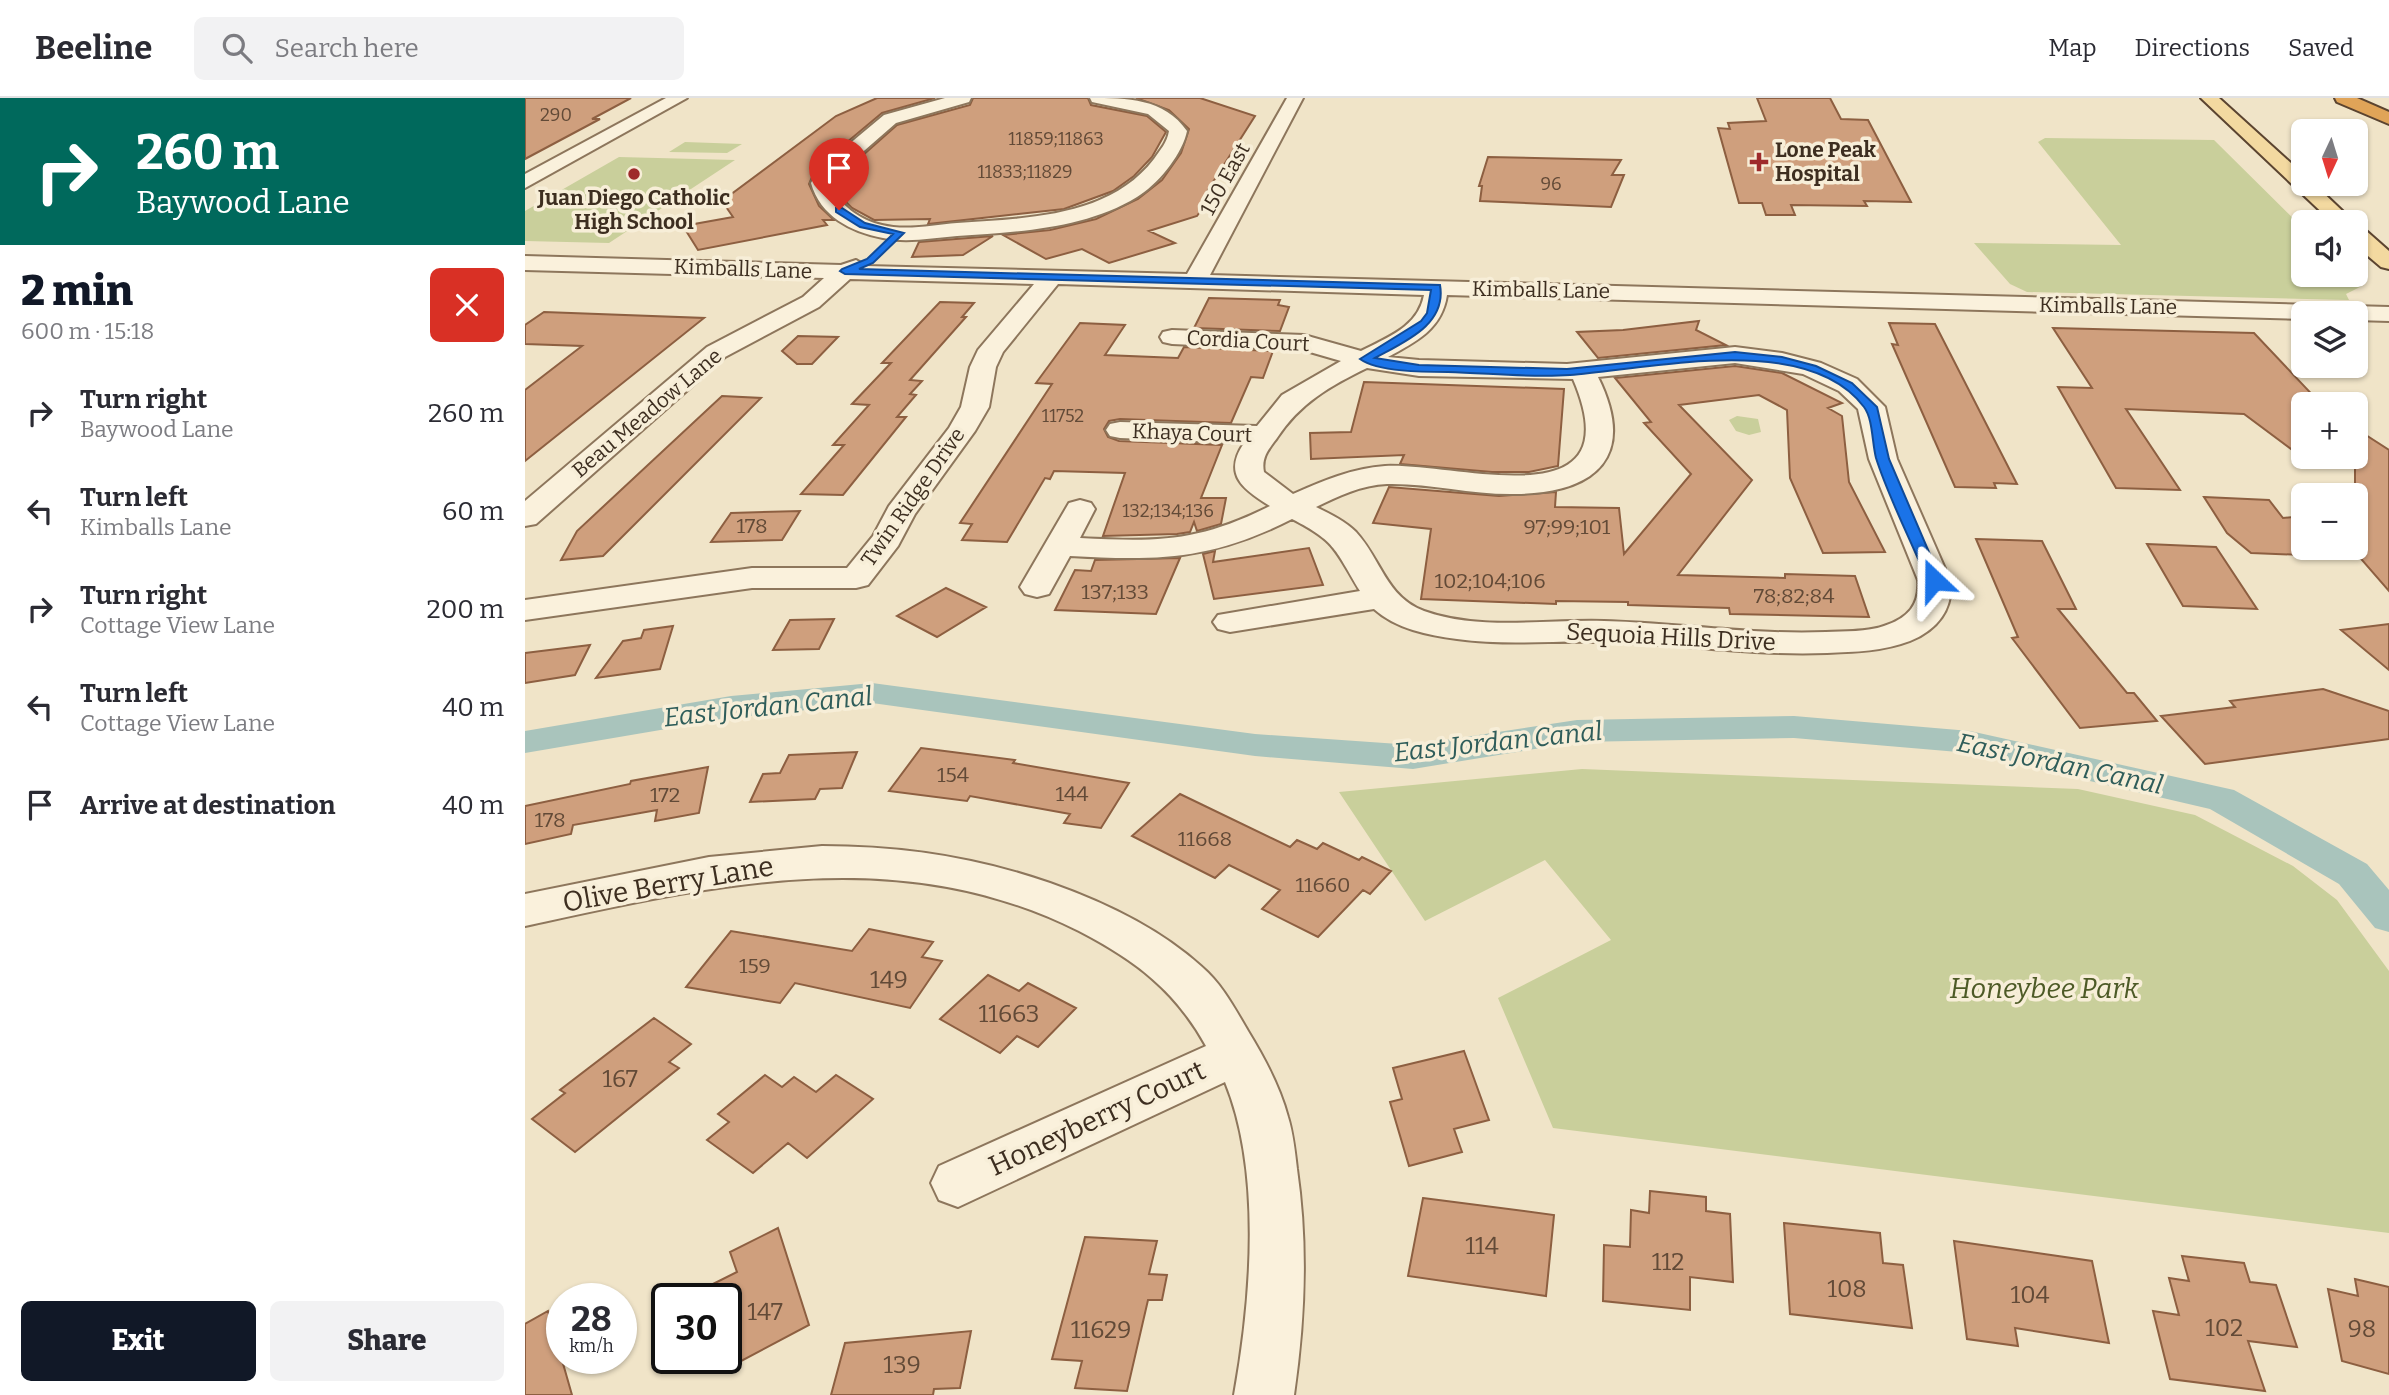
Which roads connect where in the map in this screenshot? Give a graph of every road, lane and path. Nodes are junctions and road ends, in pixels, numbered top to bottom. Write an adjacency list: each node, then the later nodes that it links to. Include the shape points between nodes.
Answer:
1 (679, 98): 8 (street)
2 (963, 98): 10 (street, via 890,119 825,174 821,188 839,210 853,220)
3 (1098, 98): 10 (street, via 1160,114 1178,131 1166,155 1136,189 1112,202 1043,221)
4 (1295, 98): 16 (street, 150 East)
5 (2209, 98): 9 (main road)
6 (2343, 98): 7 (highway)
7 (2389, 119)
8 (525, 182)
9 (2331, 210)
10 (887, 231): 13 (street, via 870,261)
11 (2368, 244): 12 (main road)
12 (2389, 262)
13 (845, 271): 14 (street, Kimballs Lane, via 563,264); 15 (street, Kimballs Lane); 26 (street, Beau Meadow Lane, via 811,302 716,352)
14 (530, 272)
15 (1052, 277): 16 (street, Kimballs Lane); 30 (street, Twin Ridge Drive, via 991,350 975,407 856,578 752,578)
16 (1195, 281): 17 (street, Kimballs Lane)
17 (1437, 287): 18 (street, Kimballs Lane); 20 (street, via 1425,323)
18 (2389, 314)
19 (1185, 315): 20 (street, Cordia Court, via 1167,345 1304,343)
20 (1365, 359): 21 (street, Cordia Court, via 1419,369); 23 (street, via 1293,400)
21 (1582, 371): 24 (street, via 1595,401 1600,442 1588,462 1567,476 1497,485 1384,475 1340,485); 31 (street, Cordia Court, via 1711,356 1751,356 1812,368 1849,385 1871,407 1883,459 1934,580 1935,598)
22 (1120, 430): 23 (street, Khaya Court)
23 (1264, 435): 24 (street, via 1250,456 1249,471 1259,485)
24 (1294, 506): 27 (street, via 1230,536 1192,547); 29 (street, via 1348,541)
25 (1080, 509): 27 (street)
26 (525, 517)
27 (1059, 546): 28 (street)
28 (1037, 587)
29 (1379, 598): 31 (street, Sequoia Hills Drive, via 1408,617 1464,629 1626,632 1786,644 1889,636); 32 (street)
30 (525, 610)
31 (1929, 613)
32 (1230, 622)
33 (525, 910): 34 (street, Olive Berry Lane, via 696,873 761,865 890,863 953,872 1014,886 1071,909 1155,956 1188,982)
34 (1237, 1054): 35 (street, Honeyberry Court); 36 (street, Olive Berry Lane, via 1263,1114 1274,1184 1274,1326)
35 (958, 1182)
36 (1267, 1395)

